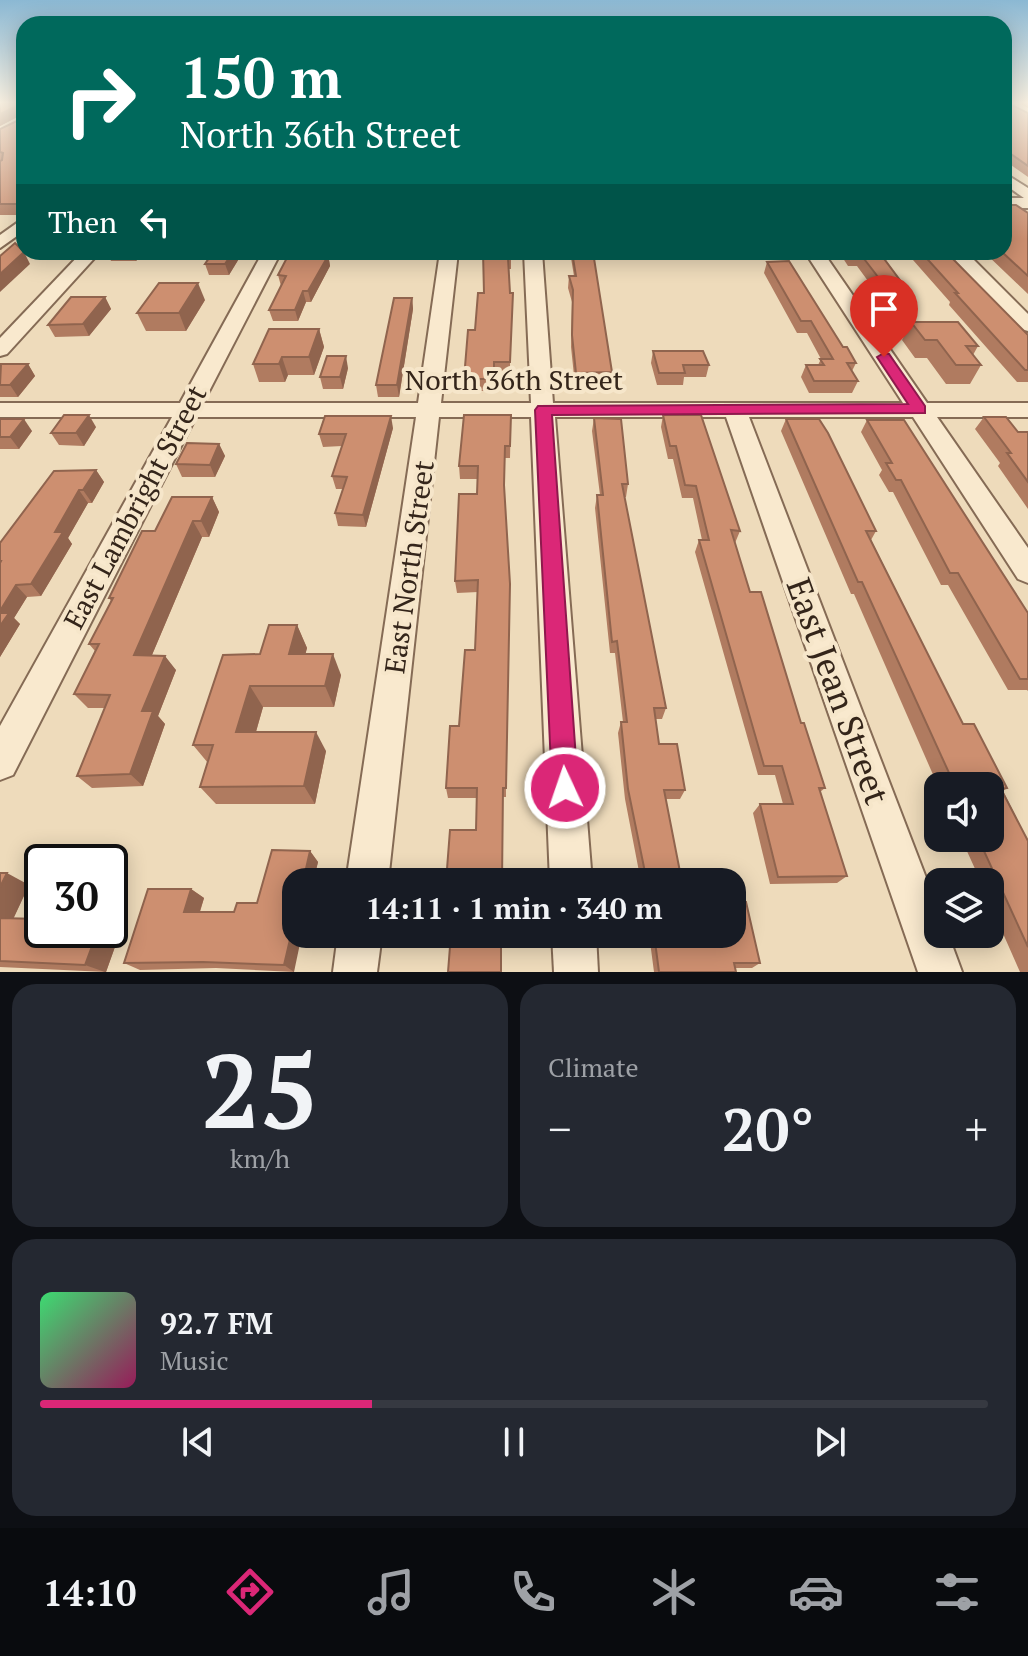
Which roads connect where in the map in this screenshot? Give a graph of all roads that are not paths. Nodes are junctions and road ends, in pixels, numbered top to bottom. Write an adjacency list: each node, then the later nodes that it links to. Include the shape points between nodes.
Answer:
1 (12, 229): 2 (street)
2 (0, 243)
3 (84, 260): 10 (street)
4 (268, 260): 12 (street, East Lambright Street)
5 (448, 260): 13 (street, East North Street)
6 (534, 260): 14 (street)
7 (819, 260): 16 (street)
8 (964, 260): 9 (street)
9 (1028, 325)
10 (0, 350)
11 (0, 410): 12 (street, North 36th Street)
12 (186, 410): 13 (street, North 36th Street); 19 (street, East Lambright Street)
13 (430, 410): 14 (street, North 36th Street); 20 (street, East North Street)
14 (543, 410): 15 (street, North 36th Street); 21 (street)
15 (735, 410): 16 (street, North 36th Street); 26 (street, East Jean Street)
16 (919, 410): 17 (street, North 36th Street); 18 (street)
17 (1028, 410)
18 (1028, 571)
19 (0, 762)
20 (369, 868)
21 (570, 868)
22 (358, 948): 24 (street)
23 (575, 948): 25 (street)
24 (355, 972)
25 (576, 972)
26 (940, 972)

